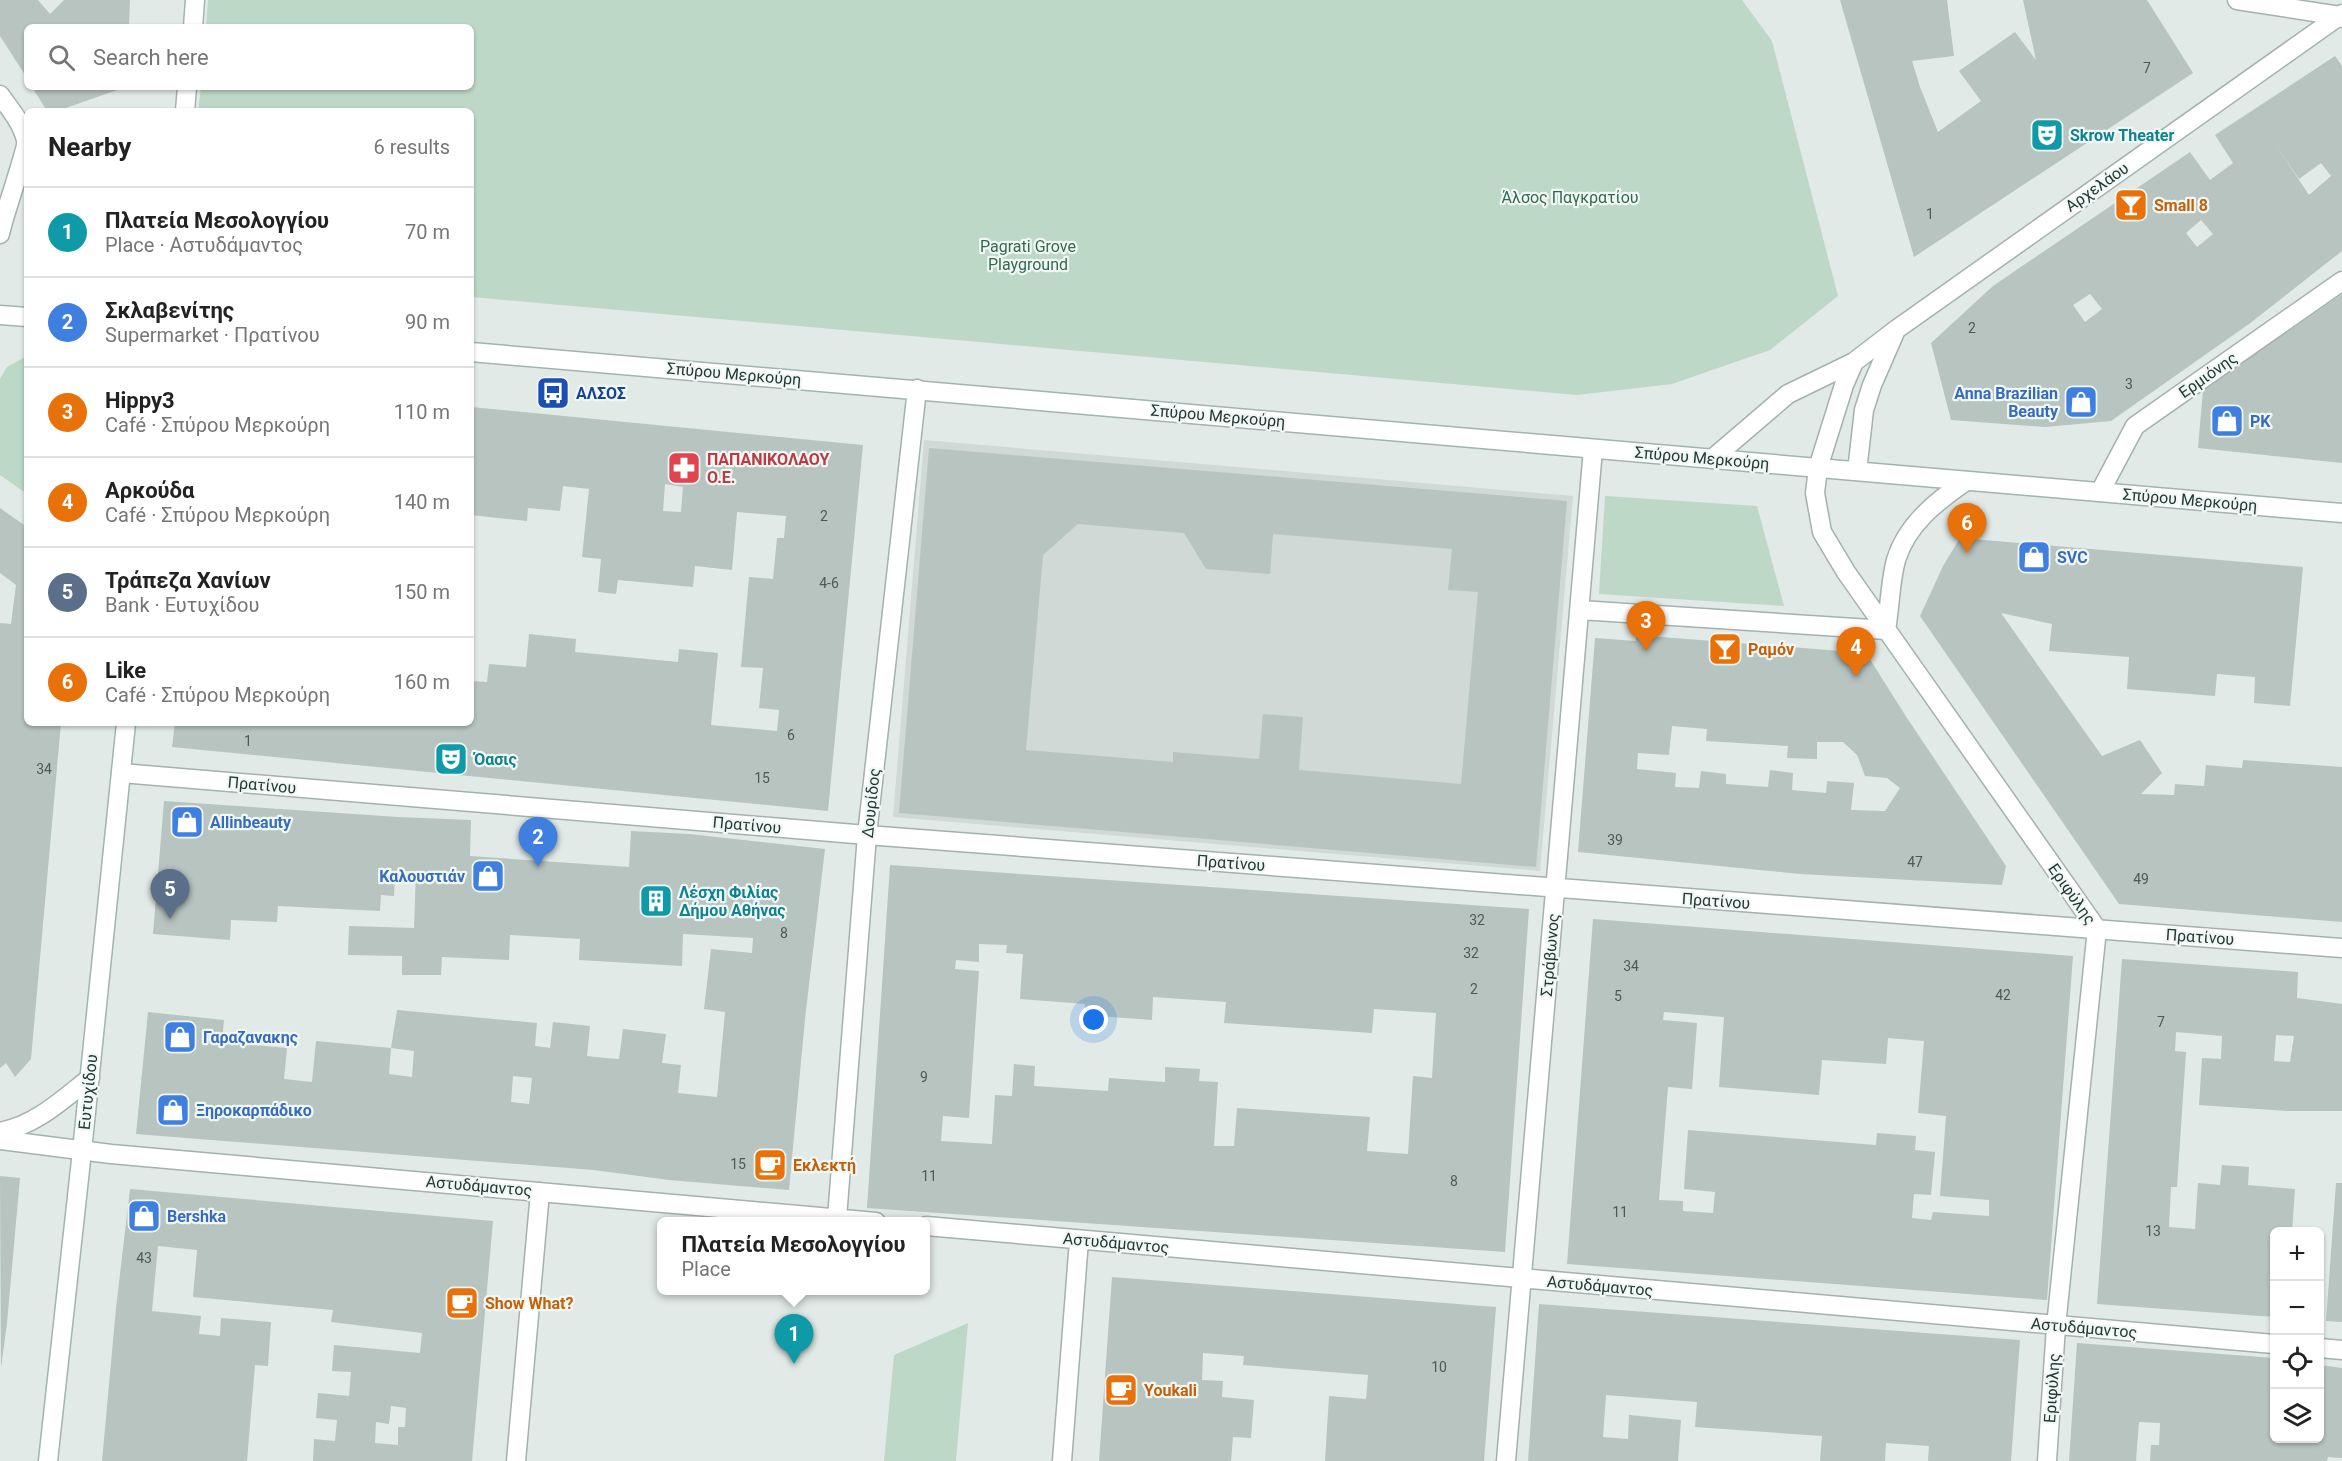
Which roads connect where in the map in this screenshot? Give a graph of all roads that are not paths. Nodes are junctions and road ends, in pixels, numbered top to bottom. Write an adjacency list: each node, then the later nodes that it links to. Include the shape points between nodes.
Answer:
1 (195, 0): 4 (street)
2 (2237, 0): 3 (street)
3 (2341, 16): 14 (street, Αρχελάου)
4 (193, 24)
5 (188, 90): 7 (street)
6 (0, 95): 8 (street)
7 (185, 108)
8 (24, 134)
9 (24, 152): 10 (street)
10 (0, 234)
11 (2342, 281): 23 (street, Ερμιόνης, via 2135,426)
12 (0, 315): 13 (street)
13 (24, 316)
14 (1897, 329): 16 (street, Αρχελάου); 21 (street, via 1864,410)
15 (474, 352): 17 (street, Σπύρου Μερκούρη)
16 (1854, 362): 19 (street, Αρχελάου, via 1788,393); 20 (street, Αρχελάου)
17 (916, 389): 18 (street, Σπύρου Μερκούρη); 29 (street, Δουρίδος)
18 (1593, 449): 19 (street, Σπύρου Μερκούρη); 25 (street, Στράβωνος)
19 (1712, 459): 20 (street, Σπύρου Μερκούρη)
20 (1818, 468): 21 (street, Σπύρου Μερκούρη); 26 (street, Εριφύλης, via 1815,493 1822,532)
21 (1857, 471): 22 (street, Σπύρου Μερκούρη)
22 (1966, 480): 23 (street, Σπύρου Μερκούρη); 26 (street, via 1933,504 1909,533 1896,560)
23 (2100, 492): 24 (street, Σπύρου Μερκούρη)
24 (2342, 513)
25 (1580, 610): 26 (street); 30 (street, Στράβωνος)
26 (1886, 630): 31 (street, Εριφύλης)
27 (126, 726): 28 (street, Ευτυχίδου)
28 (121, 773): 29 (street, Πρατίνου); 33 (street, Ευτυχίδου)
29 (867, 834): 30 (street, Πρατίνου); 39 (street, Δουρίδος)
30 (1555, 889): 31 (street, Πρατίνου); 42 (street, Στράβωνος)
31 (2097, 929): 32 (street, Πρατίνου); 43 (street, Εριφύλης)
32 (2342, 948)
33 (90, 1078): 34 (street, via 34,1120); 36 (street, Ευτυχίδου)
34 (0, 1132)
35 (0, 1140): 36 (street, Αστυδάμαντος)
36 (82, 1151): 37 (street, Αστυδάμαντος); 47 (street, Ευτυχίδου)
37 (540, 1192): 38 (street, Αστυδάμαντος); 48 (street)
38 (826, 1217)
39 (837, 1217)
40 (930, 1226): 41 (street, Αστυδάμαντος)
41 (1079, 1240): 42 (street, Αστυδάμαντος); 49 (street)
42 (1522, 1279): 43 (street, Αστυδάμαντος); 50 (street, Στράβωνος)
43 (2056, 1326): 44 (street, Αστυδάμαντος); 51 (street, Εριφύλης)
44 (2270, 1344)
45 (2324, 1348): 46 (street)
46 (2342, 1350)
47 (48, 1461)
48 (516, 1461)
49 (1062, 1461)
50 (1506, 1461)
51 (2047, 1461)

